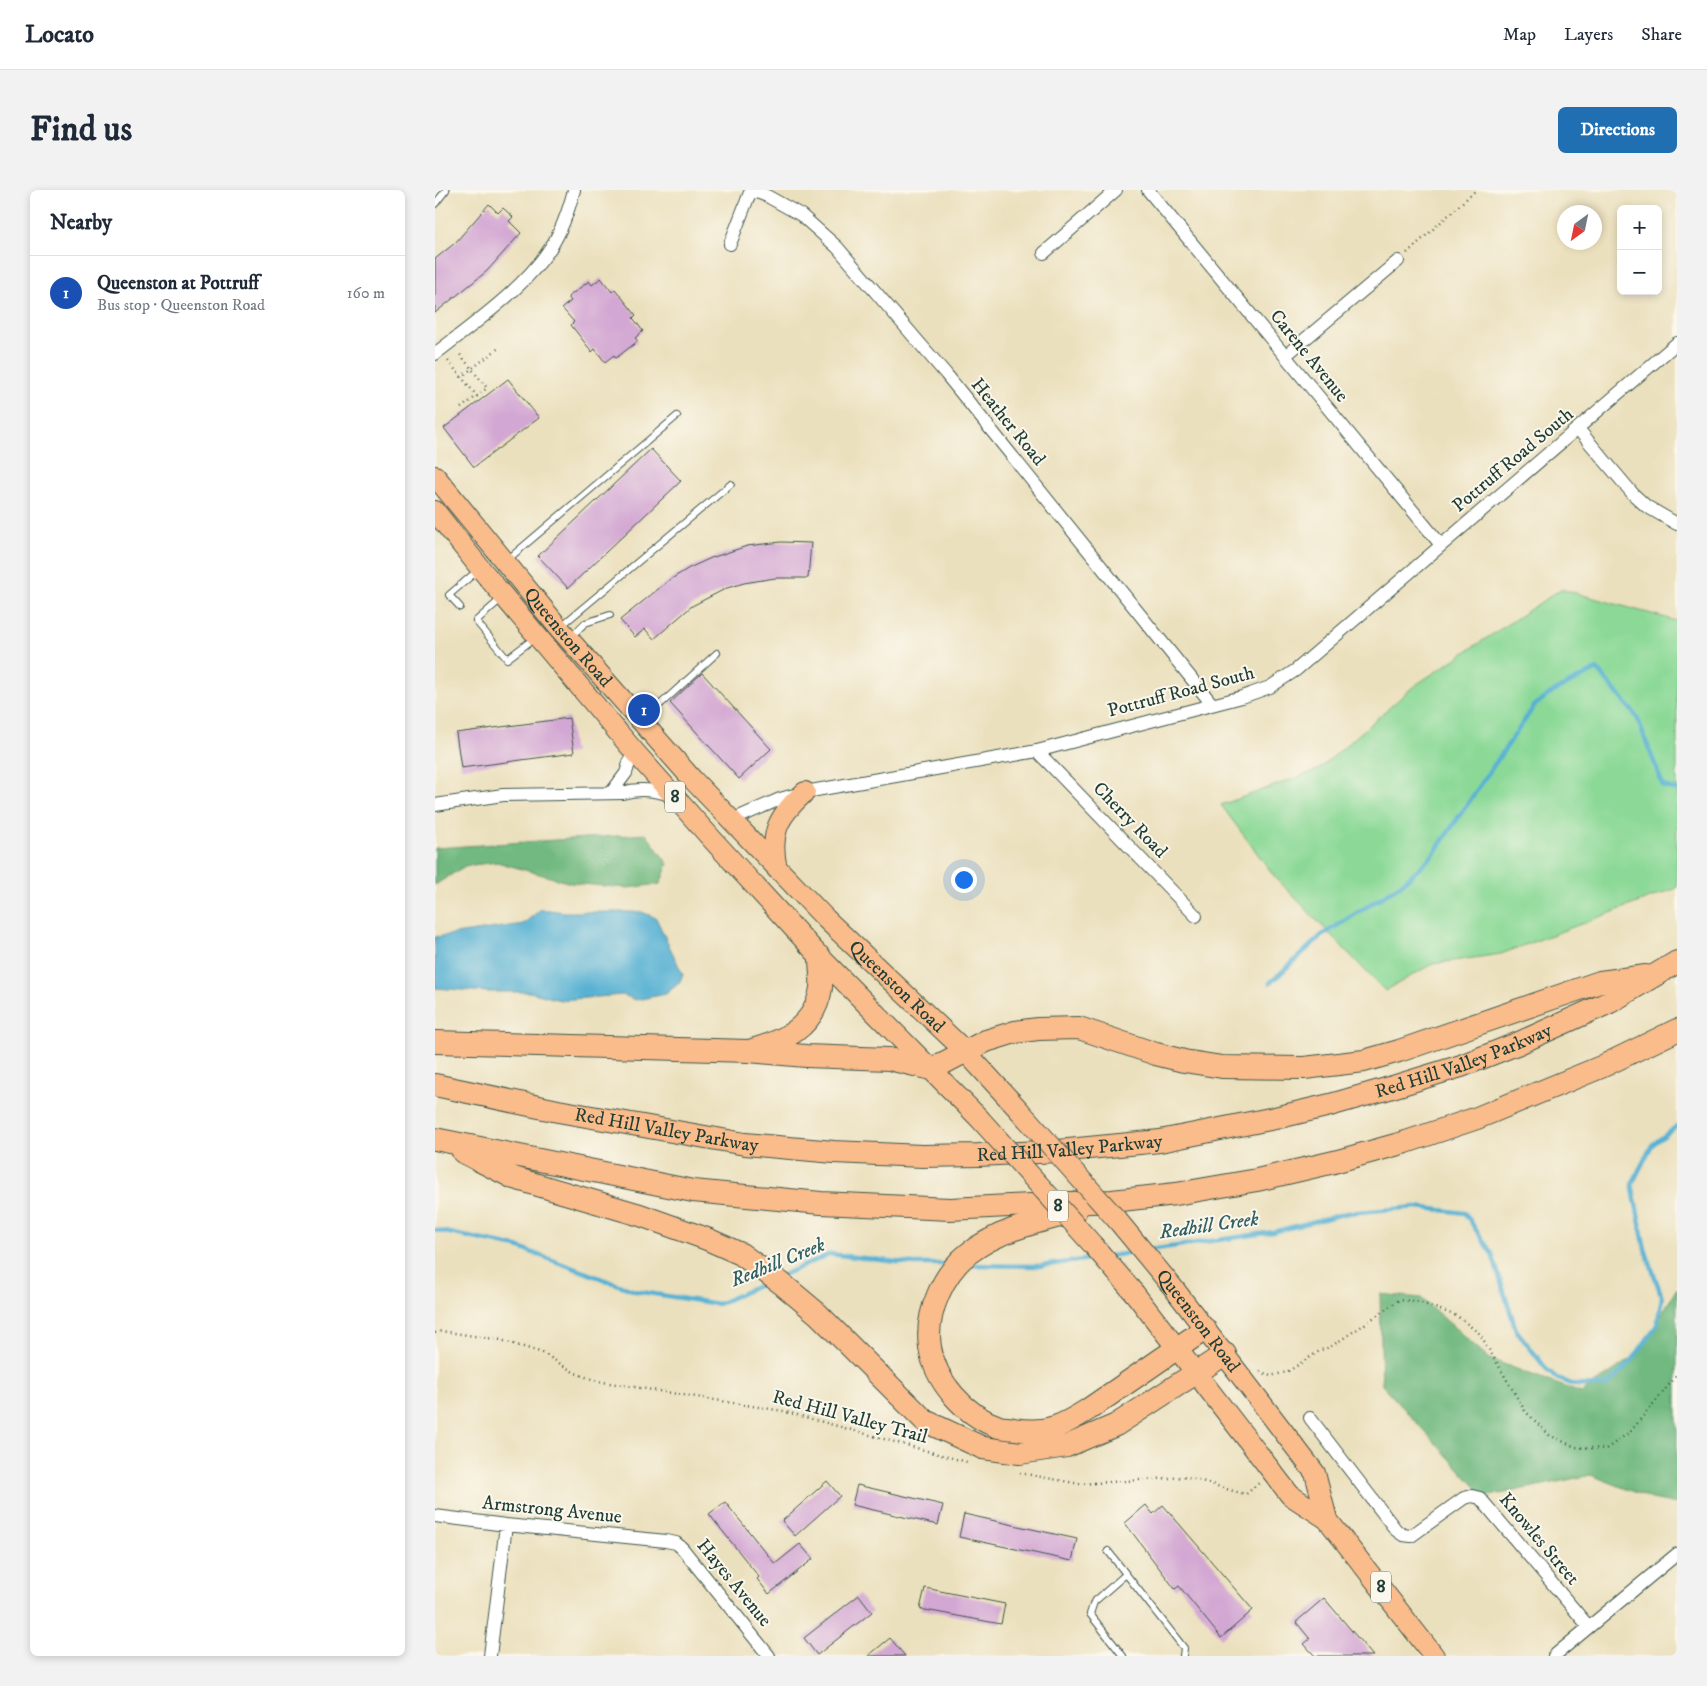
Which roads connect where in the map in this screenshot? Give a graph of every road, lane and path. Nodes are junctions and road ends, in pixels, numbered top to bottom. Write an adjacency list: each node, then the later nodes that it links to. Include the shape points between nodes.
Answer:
1 (446, 190): 8 (lane)
2 (574, 190): 12 (street, via 569,212 551,247 499,304)
3 (751, 190): 7 (street, Heather Road); 9 (street, Heather Road)
4 (1116, 190): 10 (street)
5 (1149, 190): 16 (street, Carene Avenue)
6 (1477, 190): 11 (path)
7 (771, 193): 36 (street, Heather Road, via 837,247 946,374)
8 (435, 204)
9 (730, 244)
10 (1044, 253)
11 (1398, 261): 16 (street)
12 (450, 342): 15 (street); 17 (path)
13 (1677, 344): 22 (street, Pottruff Road South)
14 (500, 347): 17 (path)
15 (437, 352): 18 (path)
16 (1285, 356): 27 (street, Carene Avenue)
17 (472, 369): 18 (path); 19 (path, via 487,388)
18 (461, 377): 19 (path)
19 (477, 396): 20 (path)
20 (461, 408)
21 (677, 416): 28 (lane)
22 (1578, 429): 26 (street, via 1633,494 1646,506); 27 (street, Pottruff Road South)
23 (435, 476): 28 (main road, Queenston Road / 8)
24 (731, 484): 33 (lane)
25 (435, 511): 29 (main road, Queenston Road / 8)
26 (1677, 524)
27 (1441, 546): 36 (street, Pottruff Road South, via 1297,670 1270,687)
28 (505, 562): 33 (main road, Queenston Road / 8)
29 (480, 568): 30 (main road, Queenston Road / 8); 31 (lane, via 449,595)
30 (504, 596): 34 (main road, Queenston Road / 8); 34 (lane, via 475,621 507,659)
31 (460, 607)
32 (610, 615): 33 (lane)
33 (564, 633): 37 (main road, Queenston Road / 8)
34 (537, 636): 38 (main road, Queenston Road / 8)
35 (717, 653): 37 (lane)
36 (1212, 704): 39 (street, Pottruff Road South)
37 (641, 723): 44 (main road, Queenston Road / 8)
38 (633, 750): 41 (street, via 625,773); 42 (main road, Queenston Road / 8)
39 (1037, 751): 40 (street, Pottruff Road South); 46 (street, Cherry Road)
40 (805, 792): 44 (street, Pottruff Road South, via 780,799); 45 (main road, via 787,810 777,830 773,852)
41 (611, 793): 42 (street, via 633,789); 43 (street, via 503,794)
42 (673, 795): 47 (main road, Queenston Road / 8)
43 (435, 805)
44 (731, 821): 45 (main road, Queenston Road / 8)
45 (777, 869): 53 (main road, Queenston Road / 8)
46 (1196, 916)
47 (820, 957): 52 (highway, via 821,988 810,1017 788,1036); 54 (main road, Queenston Road / 8)
48 (1677, 962): 49 (highway, Red Hill Valley Parkway)
49 (1653, 975): 53 (highway, via 1600,982 1364,1061 1304,1068 1222,1067 1184,1061 1079,1028 1015,1032 986,1040); 55 (highway, Red Hill Valley Parkway, via 1609,1002 1519,1043 1461,1066 1386,1089 1275,1118 1160,1141 1058,1151 922,1156 745,1144 558,1111)
50 (1677, 1030): 57 (highway, via 1584,1074 1477,1118 1406,1142 1257,1180)
51 (435, 1042): 52 (highway)
52 (749, 1051): 54 (highway, via 889,1059)
53 (965, 1051): 54 (highway); 58 (main road, Queenston Road / 8, bridge, via 1118,1221)
54 (932, 1069): 60 (main road, Queenston Road / 8, bridge, via 1093,1245)
55 (435, 1085)
56 (436, 1139): 57 (highway, via 693,1191 811,1202 949,1209); 63 (highway, via 514,1178 640,1215 741,1254 818,1314 925,1420 983,1448 1020,1453 1067,1446 1116,1425)
57 (1111, 1201): 60 (highway, via 1004,1232 968,1254 953,1269 937,1296 931,1325 930,1346 941,1378 965,1408 999,1427 1026,1431 1054,1428 1071,1420)
58 (1205, 1329): 60 (highway); 61 (main road, Queenston Road / 8)
59 (435, 1333): 66 (path, Red Hill Valley Trail, via 441,1331 501,1340 543,1353 575,1373 597,1381 783,1411)
60 (1177, 1348): 63 (main road, Queenston Road / 8)
61 (1225, 1354): 63 (highway); 70 (main road, Queenston Road / 8, via 1315,1473)
62 (1287, 1372): 64 (path, via 1399,1300 1415,1301 1457,1316 1480,1334 1525,1411 1549,1435 1575,1447 1606,1449 1630,1432)
63 (1196, 1374): 70 (main road, Queenston Road / 8, via 1290,1495)
64 (1677, 1375)
65 (1310, 1418): 76 (street, Knowles Street, via 1396,1530 1411,1536 1465,1498 1480,1498)
66 (970, 1463)
67 (1016, 1472): 68 (path, via 1080,1484 1186,1477 1246,1494)
68 (1260, 1482)
69 (435, 1516): 71 (street, Armstrong Avenue)
70 (1327, 1519): 81 (main road, Queenston Road / 8)
71 (506, 1525): 72 (street, Armstrong Avenue); 77 (street)
72 (666, 1541): 78 (street, Hayes Avenue, via 682,1548)
73 (1108, 1551): 75 (lane)
74 (1677, 1554): 76 (street)
75 (1126, 1574): 79 (lane, via 1094,1602 1090,1614); 80 (lane, via 1184,1648)
76 (1589, 1627): 82 (street)
77 (490, 1656)
78 (769, 1656)
79 (1123, 1656)
80 (1183, 1656)
81 (1434, 1656)
82 (1555, 1656)

